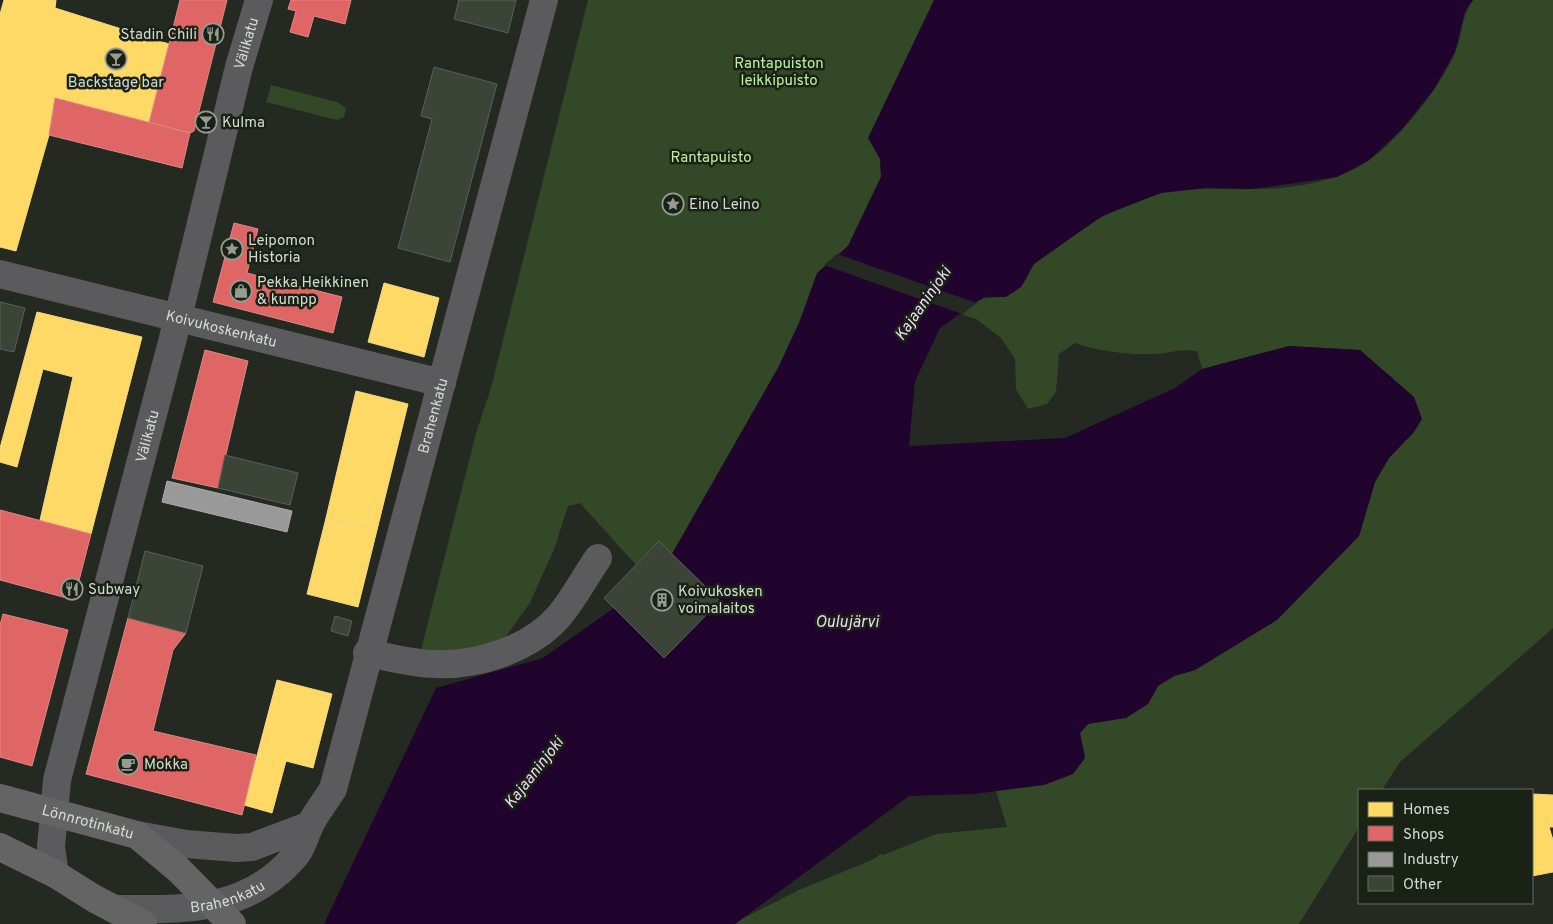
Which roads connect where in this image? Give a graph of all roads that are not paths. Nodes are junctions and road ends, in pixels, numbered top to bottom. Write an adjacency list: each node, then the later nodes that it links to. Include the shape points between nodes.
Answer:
1 (259, 0): 4 (street, Välikatu, via 239,67)
2 (544, 0): 5 (street, Brahenkatu)
3 (0, 274): 4 (street, Koivukoskenkatu)
4 (178, 318): 5 (street, Koivukoskenkatu); 9 (street, Välikatu, via 96,624 57,780)
5 (442, 383): 7 (street, Brahenkatu)
6 (598, 558): 7 (street, via 559,616 534,637 504,652 464,663 434,664)
7 (367, 653): 10 (street, Brahenkatu, via 333,789)
8 (0, 798): 9 (main road, Lönnrotinkatu)
9 (53, 812): 11 (main road, Lönnrotinkatu); 13 (street, Välikatu, via 51,847)
10 (310, 825): 11 (street, via 252,847 236,848 186,844); 15 (street, Brahenkatu, via 297,854 262,887)
11 (137, 835): 15 (main road, Lönnrotinkatu, via 179,870)
12 (0, 847): 13 (main road)
13 (55, 874): 14 (main road)
14 (114, 909): 15 (street, Brahenkatu, via 174,909); 16 (main road)
15 (223, 914)
16 (143, 924)

